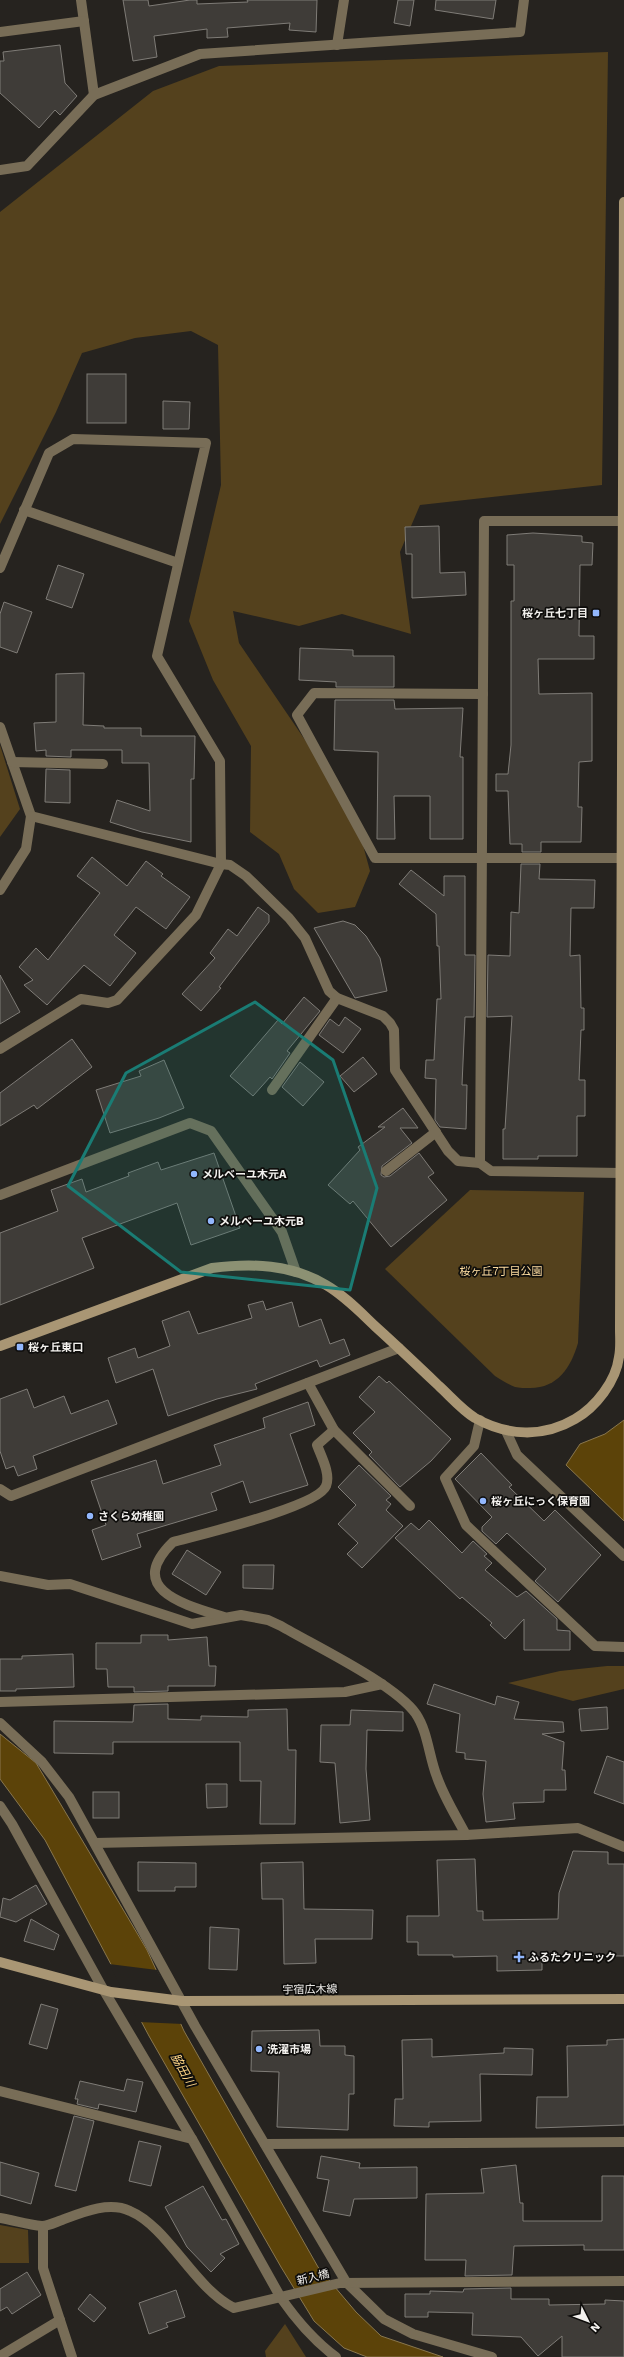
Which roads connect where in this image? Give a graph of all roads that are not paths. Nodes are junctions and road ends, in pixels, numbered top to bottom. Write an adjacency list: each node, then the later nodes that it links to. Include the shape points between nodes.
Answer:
1 (81, 0): 4 (street)
2 (344, 0): 6 (street)
3 (524, 0): 6 (street, via 520,32)
4 (84, 21): 5 (street); 7 (street)
5 (0, 32)
6 (337, 45): 7 (street, via 200,54)
7 (94, 95): 8 (street, via 27,166)
8 (0, 170)
9 (624, 202): 10 (street)
10 (624, 249): 12 (street)
11 (24, 510): 13 (street); 13 (street, via 49,453 73,439 206,443); 14 (street)
12 (623, 521): 15 (street, via 484,521); 21 (street)
13 (178, 563): 22 (street, via 156,656 220,761)
14 (0, 568)
15 (483, 694): 20 (street); 20 (street, via 314,693 297,715 375,858)
16 (0, 728): 17 (street)
17 (12, 762): 18 (street); 19 (street)
18 (103, 764)
19 (31, 816): 22 (street); 23 (street, via 26,849)
20 (482, 858): 21 (street); 28 (street)
21 (623, 858): 30 (street)
22 (220, 864): 24 (street, via 230,865 246,876 289,918 305,938 329,991); 25 (street, via 196,915 117,1000 108,1002 81,999)
23 (0, 890)
24 (337, 998): 26 (street); 27 (street, via 383,1016 390,1023 394,1030 395,1070)
25 (0, 1049)
26 (272, 1090)
27 (436, 1132): 28 (street, via 458,1161); 29 (street)
28 (480, 1163): 30 (street, via 491,1171)
29 (386, 1170)
30 (621, 1173): 33 (street)
31 (0, 1195): 32 (street, via 190,1124 211,1131 282,1232)
32 (296, 1272): 34 (street, via 267,1265 212,1268); 35 (street, via 327,1285)
33 (622, 1272): 39 (street, via 619,1358 610,1381 598,1400 584,1414 545,1431 526,1433)
34 (0, 1346)
35 (399, 1348): 36 (street); 37 (street, via 460,1406)
36 (308, 1383): 38 (street); 40 (street, via 11,1496)
37 (480, 1420): 39 (street); 45 (street, via 474,1446 445,1478 466,1525 595,1646)
38 (334, 1430): 41 (street); 44 (street, via 317,1445 328,1478 326,1488 317,1495 289,1509 173,1542 156,1563 154,1574 158,1586 178,1602)
39 (506, 1430): 42 (street, via 517,1455)
40 (0, 1490)
41 (410, 1506)
42 (624, 1556)
43 (0, 1576): 44 (street, via 48,1585 70,1584 192,1624)
44 (224, 1617): 46 (street, via 241,1615 268,1620)
45 (624, 1647)
46 (382, 1684): 47 (street, via 345,1692); 50 (street, via 407,1702 417,1715 437,1778)
47 (0, 1702)
48 (0, 1723): 51 (street, via 42,1762 69,1797)
49 (0, 1806): 54 (street)
50 (466, 1835): 51 (street); 52 (street, via 578,1828)
51 (95, 1843): 56 (street)
52 (624, 1847)
53 (0, 1962): 54 (street, 宇宿広木線)
54 (103, 1990): 56 (street, 宇宿広木線); 58 (street)
55 (624, 1999): 56 (street, 宇宿広木線)
56 (178, 2000): 60 (street)
57 (0, 2091): 58 (street)
58 (192, 2139): 65 (street)
59 (624, 2142): 60 (street)
60 (265, 2144): 64 (street)
61 (0, 2218): 62 (street)
62 (43, 2226): 65 (street, 新入橋, via 90,2210 129,2210 147,2220 189,2269 227,2304 234,2308); 66 (street, via 43,2268)
63 (624, 2281): 64 (street, 新入橋)
64 (343, 2283): 65 (street, 新入橋); 70 (street, via 384,2319 413,2334)
65 (281, 2298): 69 (street, via 298,2322)
66 (60, 2320): 67 (street); 68 (street)
67 (0, 2356)
68 (72, 2357)
69 (336, 2357)
70 (492, 2357)

